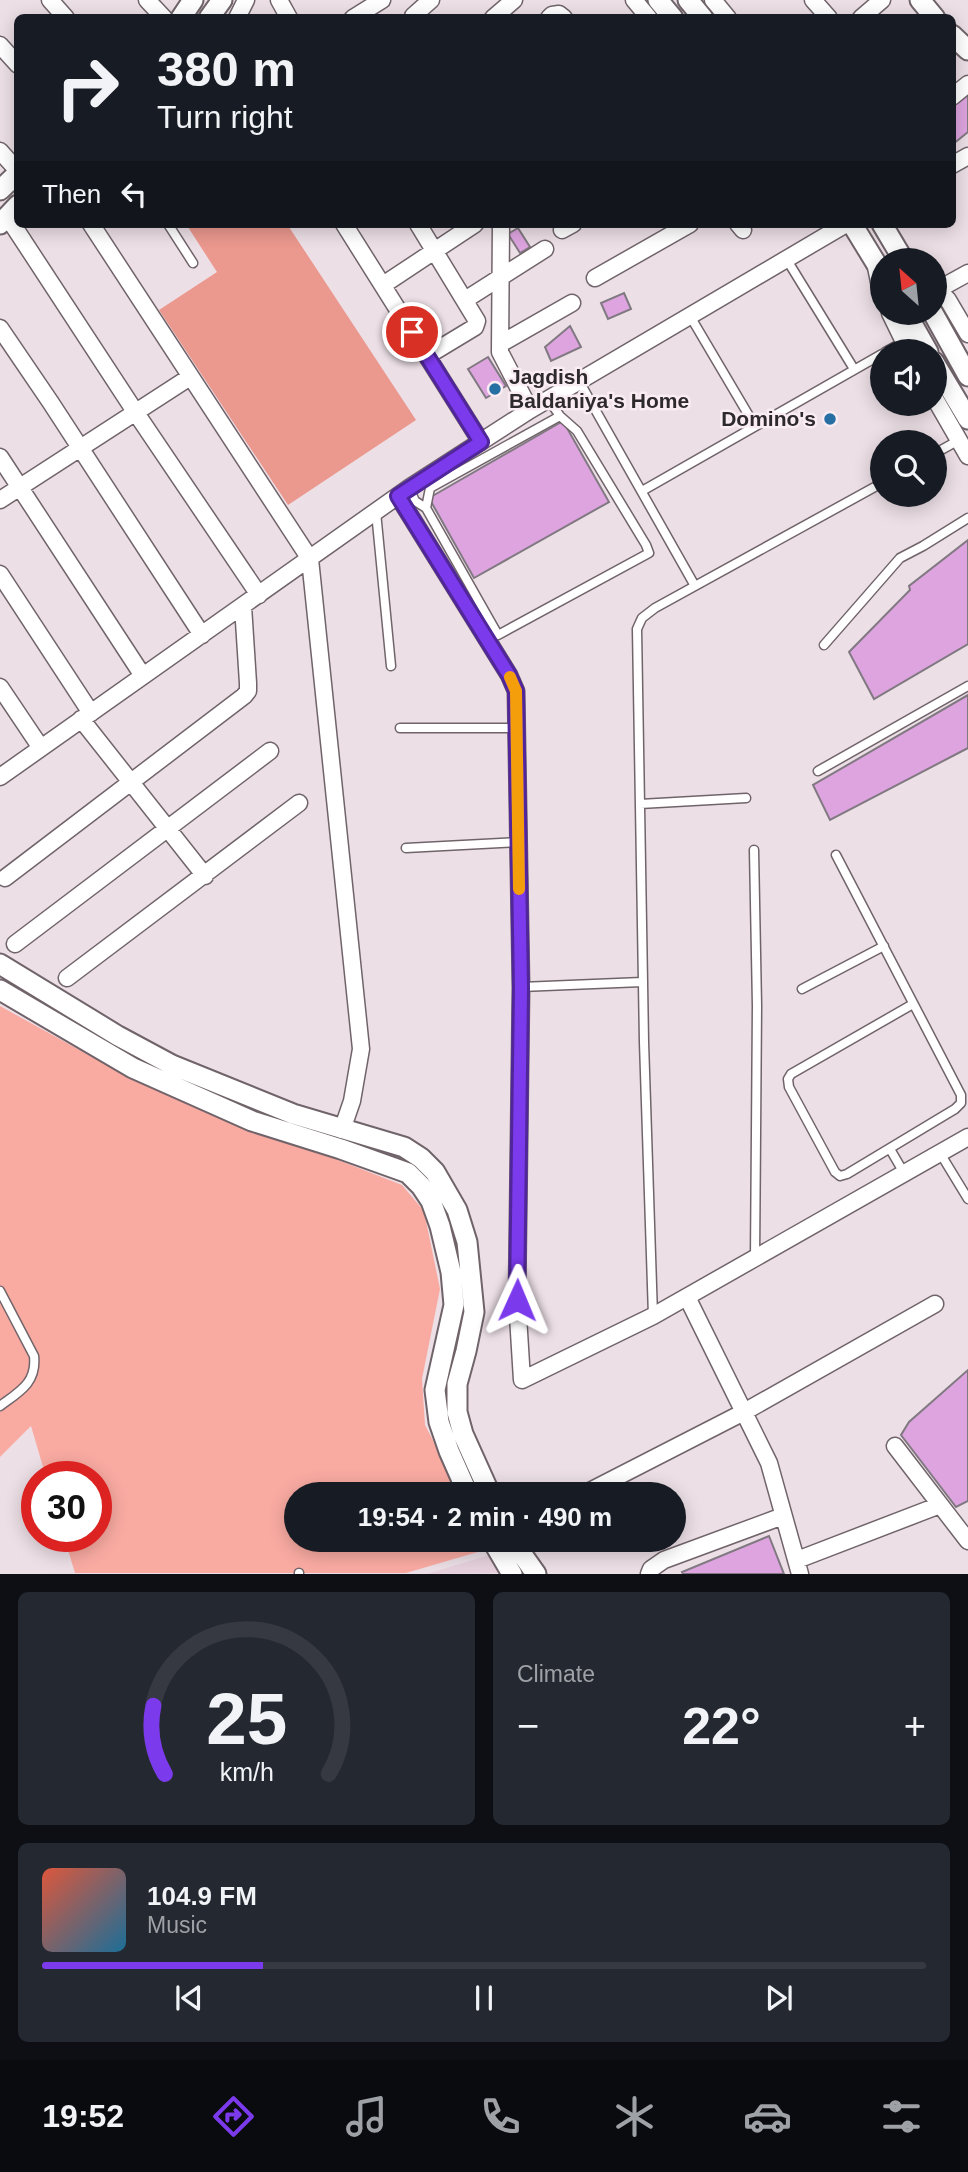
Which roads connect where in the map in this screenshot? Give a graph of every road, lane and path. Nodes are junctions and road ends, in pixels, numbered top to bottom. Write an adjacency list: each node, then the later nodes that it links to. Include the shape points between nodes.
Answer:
1 (50, 0): 12 (street)
2 (147, 0): 13 (street)
3 (382, 0): 14 (street)
4 (431, 0): 15 (street)
5 (634, 0): 16 (street)
6 (658, 0): 17 (street)
7 (688, 0): 18 (street)
8 (713, 0): 19 (street)
9 (813, 0): 20 (street)
10 (882, 0): 21 (street)
11 (920, 0): 22 (street)
12 (62, 14)
13 (160, 14)
14 (359, 14)
15 (415, 14)
16 (646, 14)
17 (670, 14)
18 (700, 14)
19 (725, 14)
20 (825, 14)
21 (866, 14)
22 (932, 14)
23 (0, 45): 24 (street)
24 (14, 61)
25 (0, 151): 26 (street)
26 (14, 167)
27 (14, 176): 28 (street)
28 (0, 190)
29 (16, 228): 68 (street)
30 (94, 228): 63 (street)
31 (171, 228): 45 (lane)
32 (347, 228): 50 (street)
33 (421, 228): 42 (street)
34 (469, 228): 42 (street)
35 (501, 228): 47 (street)
36 (683, 228): 48 (street)
37 (855, 228): 43 (street)
38 (883, 228): 40 (street)
39 (827, 229): 44 (street)
40 (896, 248)
41 (545, 250): 47 (street)
42 (435, 251): 50 (street); 52 (street)
43 (870, 253)
44 (787, 260): 54 (street); 61 (lane)
45 (193, 263)
46 (968, 273): 49 (street)
47 (500, 277): 52 (street); 58 (street)
48 (595, 278)
49 (947, 283)
50 (383, 285): 59 (street)
51 (947, 299): 57 (street)
52 (465, 300): 59 (street, via 477,325)
53 (572, 303): 58 (street)
54 (690, 316): 64 (street); 72 (lane)
55 (940, 326): 62 (street)
56 (0, 328): 76 (street)
57 (968, 334)
58 (500, 344): 67 (street, via 502,358)
59 (427, 356): 74 (street)
60 (870, 360): 61 (lane)
61 (853, 369): 72 (lane)
62 (968, 376)
63 (190, 377): 68 (street); 87 (street)
64 (579, 381): 66 (street); 81 (lane)
65 (947, 384): 71 (street)
66 (548, 399): 67 (street); 69 (lane)
67 (530, 410): 74 (street)
68 (136, 413): 76 (street); 90 (street)
69 (560, 416): 84 (lane, via 430,488); 84 (lane, via 577,431 649,553 498,635)
70 (945, 416): 73 (street)
71 (968, 419)
72 (755, 426): 81 (lane)
73 (959, 440): 75 (lane); 77 (street)
74 (481, 442): 82 (street)
75 (947, 447)
76 (81, 448): 79 (street); 92 (street)
77 (968, 456)
78 (0, 457): 79 (street)
79 (21, 487): 83 (street); 95 (street)
80 (870, 490): 89 (lane)
81 (642, 491): 89 (lane)
82 (404, 492): 84 (lane); 85 (street); 100 (street, via 509,675 516,691)
83 (0, 500)
84 (426, 508)
85 (376, 512): 87 (street); 94 (lane)
86 (968, 518): 93 (lane, via 900,558)
87 (310, 559): 90 (street); 125 (street, via 360,1049)
88 (0, 574): 98 (street)
89 (695, 586): 108 (lane, via 655,608 637,629)
90 (259, 595): 91 (street)
91 (243, 606): 92 (street); 105 (street, via 248,691)
92 (202, 635): 95 (street)
93 (824, 645)
94 (391, 666)
95 (143, 676): 98 (street)
96 (968, 686): 103 (lane)
97 (0, 687): 101 (street)
98 (86, 716): 101 (street); 105 (street)
99 (400, 728): 100 (lane)
100 (516, 728): 110 (street)
101 (41, 748): 104 (street)
102 (270, 751): 109 (street)
103 (818, 771)
104 (0, 777)
105 (131, 782): 109 (street); 115 (street)
106 (746, 798): 108 (lane)
107 (299, 803): 114 (street)
108 (640, 804): 120 (lane)
109 (167, 828): 114 (street); 116 (street)
110 (519, 842): 111 (lane); 121 (street)
111 (406, 848)
112 (754, 850): 131 (lane)
113 (836, 855): 117 (lane)
114 (205, 876): 119 (street)
115 (5, 878)
116 (15, 944)
117 (884, 946): 122 (lane); 124 (lane)
118 (0, 964): 125 (street, via 172,1065)
119 (67, 978)
120 (642, 982): 121 (lane); 135 (lane)
121 (521, 988): 135 (street, via 517,1300 522,1380)
122 (802, 989)
123 (0, 990): 139 (street, via 133,1068 252,1121 408,1173 421,1186 440,1226 451,1272 454,1304 435,1390 439,1422)
124 (913, 1004): 127 (lane, via 961,1103); 127 (lane, via 788,1079 840,1176)
125 (342, 1130): 140 (street, via 404,1147 421,1158 435,1172 457,1210 467,1242 474,1312 457,1384 457,1412)
126 (968, 1137): 128 (street)
127 (890, 1149): 129 (lane)
128 (940, 1153): 129 (street); 130 (lane)
129 (904, 1174): 131 (street)
130 (968, 1199)
131 (755, 1259): 133 (street)
132 (0, 1291): 136 (lane, via 34,1356 35,1367 24,1387)
133 (687, 1297): 135 (street); 137 (street)
134 (935, 1304): 137 (street)
135 (653, 1316)
136 (0, 1406)
137 (744, 1412): 141 (street); 143 (street, via 769,1463)
138 (895, 1446): 142 (street)
139 (463, 1482)
140 (485, 1482)
141 (607, 1482)
142 (940, 1504): 144 (street); 147 (street)
143 (783, 1516): 147 (street); 150 (street, via 664,1560)
144 (968, 1541)
145 (499, 1552): 148 (street)
146 (521, 1552): 149 (street)
147 (799, 1567)
148 (512, 1573)
149 (536, 1573)
150 (649, 1573)

